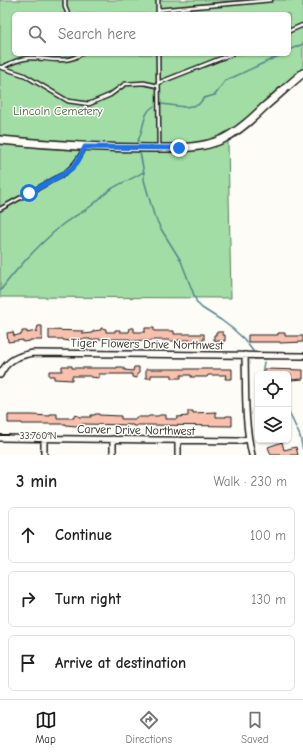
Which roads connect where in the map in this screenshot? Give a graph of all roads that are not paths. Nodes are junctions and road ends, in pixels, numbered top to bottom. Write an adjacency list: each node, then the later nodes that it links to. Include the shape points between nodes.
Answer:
1 (65, 0): 6 (lane, via 64,7)
2 (158, 0): 5 (lane)
3 (271, 0): 4 (lane)
4 (249, 1): 5 (lane)
5 (158, 10)
6 (67, 12)
7 (303, 25): 8 (lane)
8 (291, 30)
9 (78, 56): 12 (lane, via 55,60 30,58)
10 (158, 56): 14 (lane)
11 (227, 56): 14 (lane)
12 (1, 67): 14 (lane, via 24,76 68,100 89,104 110,95 124,84)
13 (303, 73): 17 (main road, via 246,124 224,138 199,146)
14 (158, 84): 17 (lane)
15 (0, 140): 16 (main road)
16 (85, 147): 17 (main road); 18 (lane, via 72,168)
17 (158, 148)
18 (0, 209)
19 (245, 355): 20 (street, Tiger Flowers Drive Northwest); 21 (street, Tiger Flowers Drive Northwest, via 33,353 15,358); 25 (street)
20 (303, 356)
21 (0, 375)
22 (0, 438): 23 (street, Carver Drive Northwest)
23 (44, 439): 24 (street, Carver Drive Northwest); 27 (street)
24 (113, 439): 26 (street, Carver Drive Northwest); 28 (street)
25 (248, 439): 26 (street, Carver Drive Northwest); 30 (street)
26 (178, 440): 29 (street)
27 (44, 455)
28 (113, 455)
29 (178, 455)
30 (252, 455)

